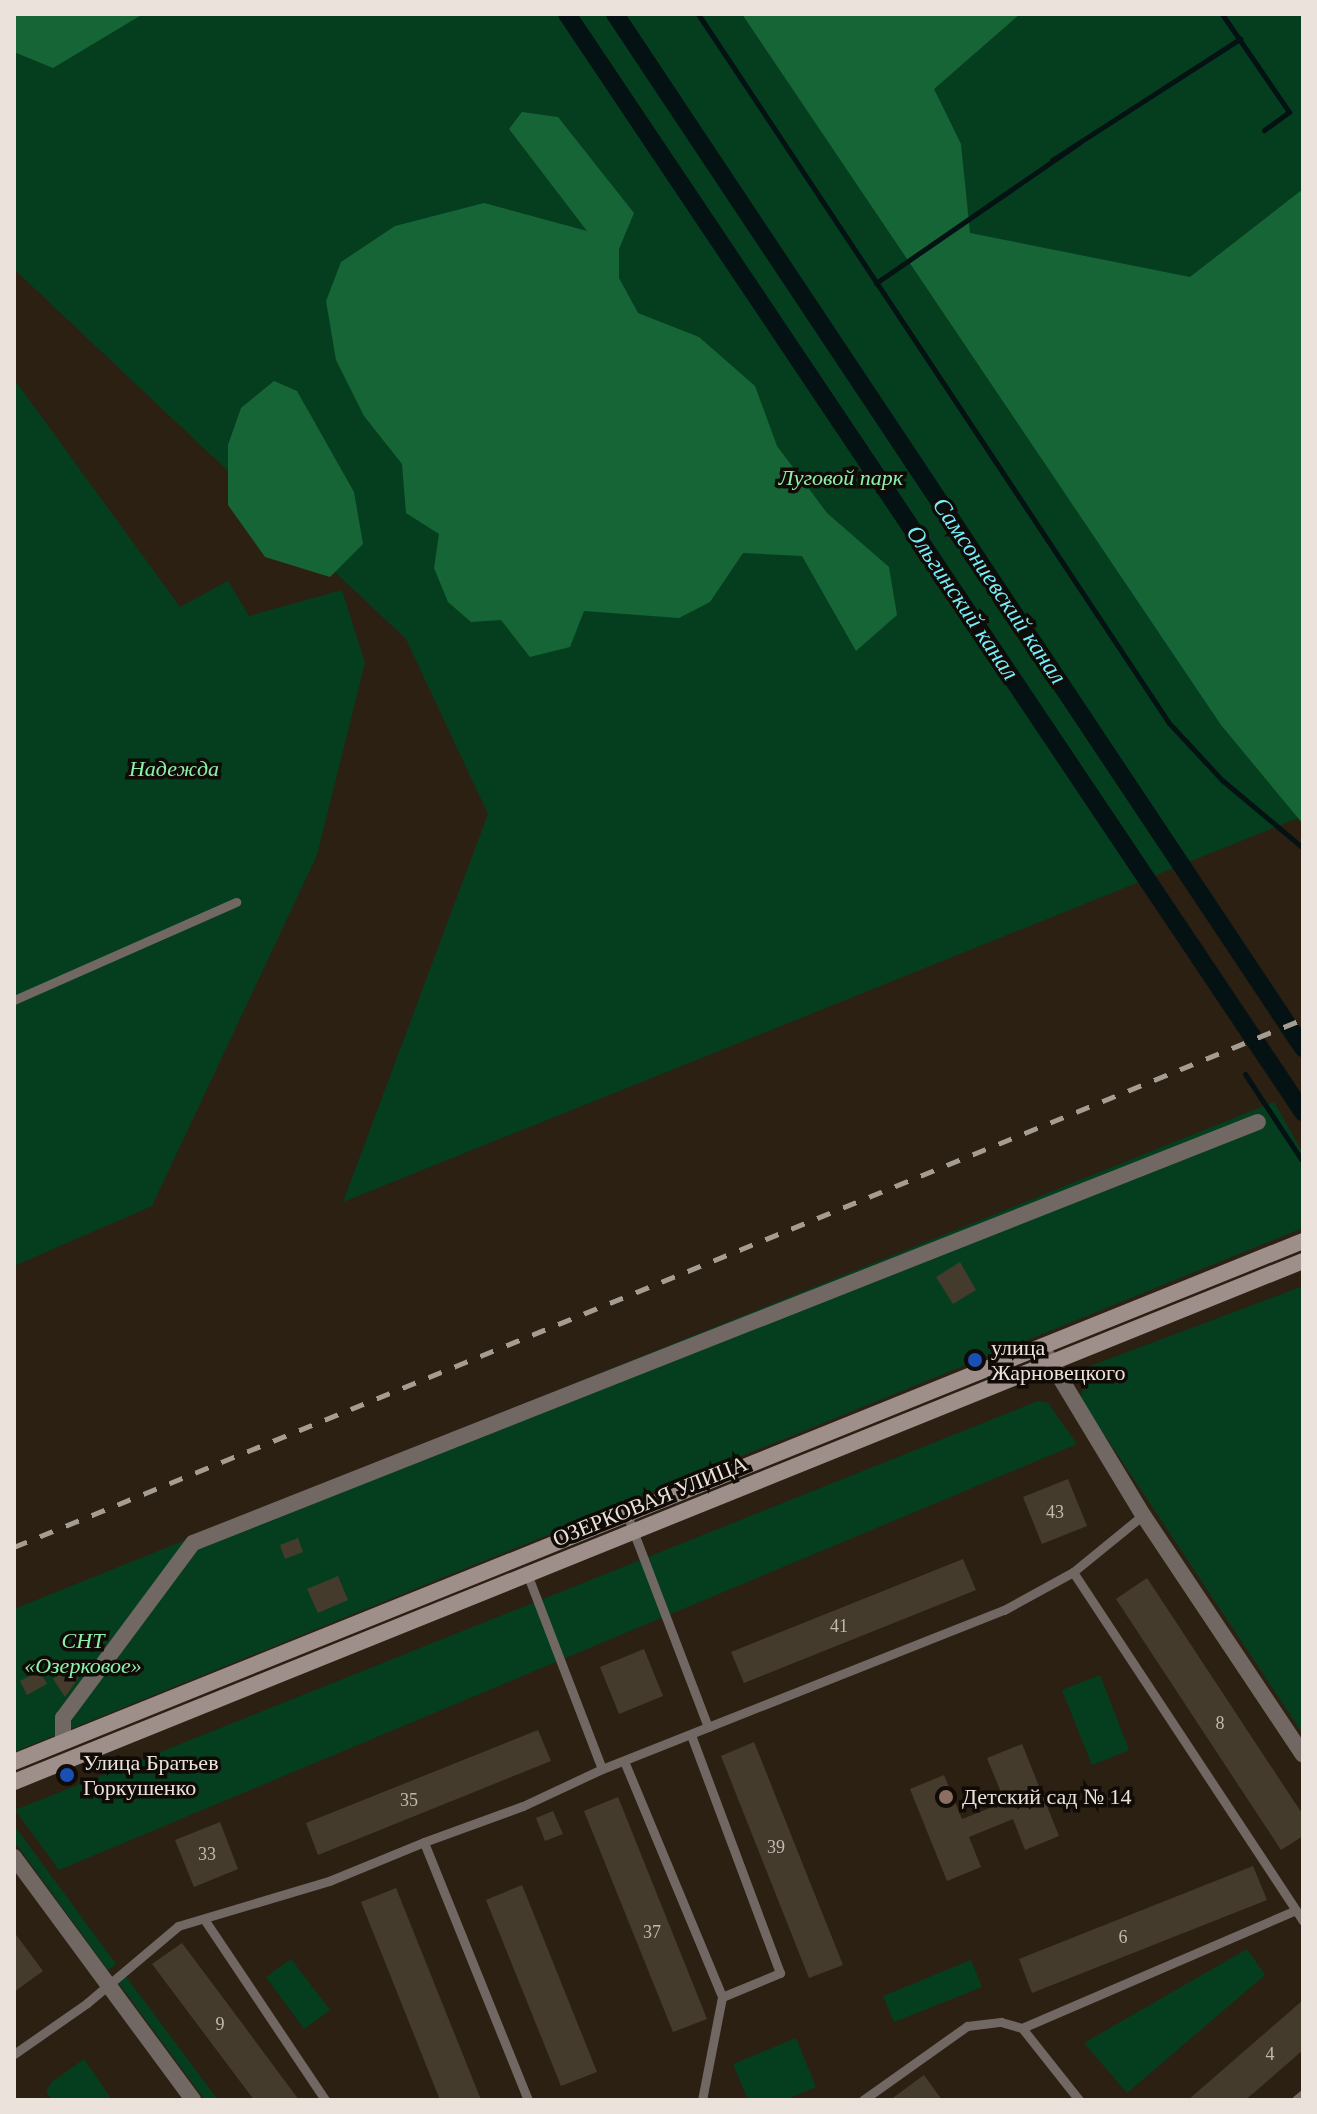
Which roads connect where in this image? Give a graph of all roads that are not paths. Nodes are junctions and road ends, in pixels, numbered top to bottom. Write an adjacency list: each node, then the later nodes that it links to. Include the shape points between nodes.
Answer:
1 (236, 902): 2 (lane)
2 (14, 1000)
3 (1258, 1122): 16 (street, via 193,1543 63,1718)
4 (1303, 1241): 6 (street, ОЗЕРКОВАЯ УЛИЦА)
5 (1303, 1261): 7 (street, ОЗЕРКОВАЯ УЛИЦА)
6 (1042, 1346): 7 (street); 8 (street, ОЗЕРКОВАЯ УЛИЦА)
7 (1050, 1363): 9 (street); 10 (street, ОЗЕРКОВАЯ УЛИЦА)
8 (627, 1515): 10 (lane); 11 (street, ОЗЕРКОВАЯ УЛИЦА)
9 (1143, 1515): 12 (lane); 17 (street)
10 (634, 1532): 13 (street, ОЗЕРКОВАЯ УЛИЦА); 14 (lane)
11 (520, 1557): 13 (lane); 16 (street, ОЗЕРКОВАЯ УЛИЦА)
12 (1073, 1572): 14 (lane, via 1004,1610); 24 (lane)
13 (527, 1575): 20 (lane); 21 (street, ОЗЕРКОВАЯ УЛИЦА)
14 (708, 1727): 15 (lane)
15 (691, 1735): 18 (lane); 28 (lane, via 780,1973)
16 (63, 1741): 19 (street, ОЗЕРКОВАЯ УЛИЦА)
17 (1303, 1755)
18 (624, 1761): 20 (lane); 28 (lane)
19 (14, 1762)
20 (602, 1769): 22 (lane, via 523,1806)
21 (14, 1782)
22 (424, 1842): 26 (lane); 34 (lane)
23 (14, 1857): 27 (street)
24 (1296, 1910): 25 (lane); 29 (lane)
25 (1303, 1921)
26 (206, 1922): 27 (lane, via 178,1926); 33 (lane)
27 (106, 1982): 30 (lane, via 87,2003); 32 (street)
28 (722, 1997): 35 (lane)
29 (1022, 2028): 36 (lane, via 1001,2022 967,2026); 37 (lane)
30 (14, 2054)
31 (1303, 2094): 38 (lane)
32 (193, 2100)
33 (325, 2100)
34 (528, 2100)
35 (702, 2100)
36 (863, 2100)
37 (1079, 2100)
38 (1296, 2100)

